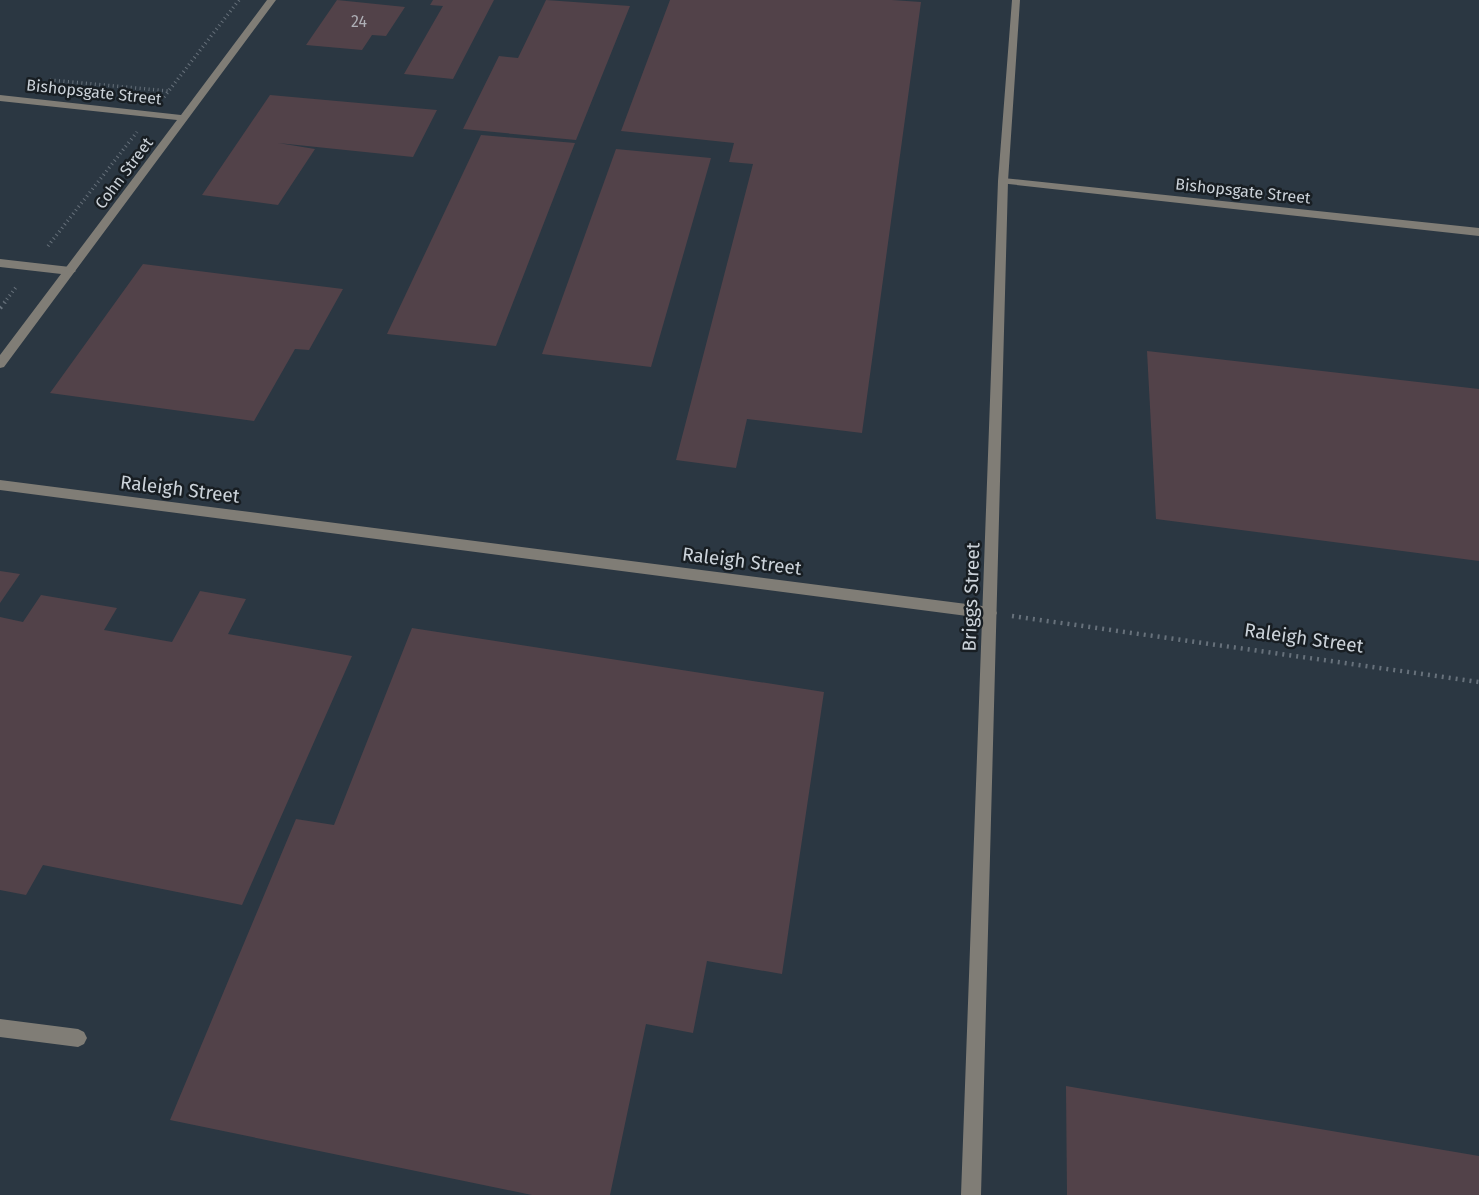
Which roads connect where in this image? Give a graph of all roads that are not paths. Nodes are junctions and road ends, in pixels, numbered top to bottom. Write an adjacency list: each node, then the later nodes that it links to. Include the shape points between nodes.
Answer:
1 (272, 0): 4 (street, Cohn Street)
2 (1016, 0): 5 (street, Briggs Street)
3 (0, 97): 4 (street, Bishopsgate Street)
4 (185, 118): 8 (street, Cohn Street)
5 (1003, 181): 6 (street, Bishopsgate Street); 11 (street, Briggs Street)
6 (1479, 232)
7 (0, 263): 8 (street)
8 (70, 271): 9 (street, Cohn Street)
9 (0, 364)
10 (0, 485): 11 (street, Raleigh Street)
11 (990, 612): 14 (street, Briggs Street)
12 (0, 1028): 13 (street)
13 (78, 1038)
14 (971, 1195)

